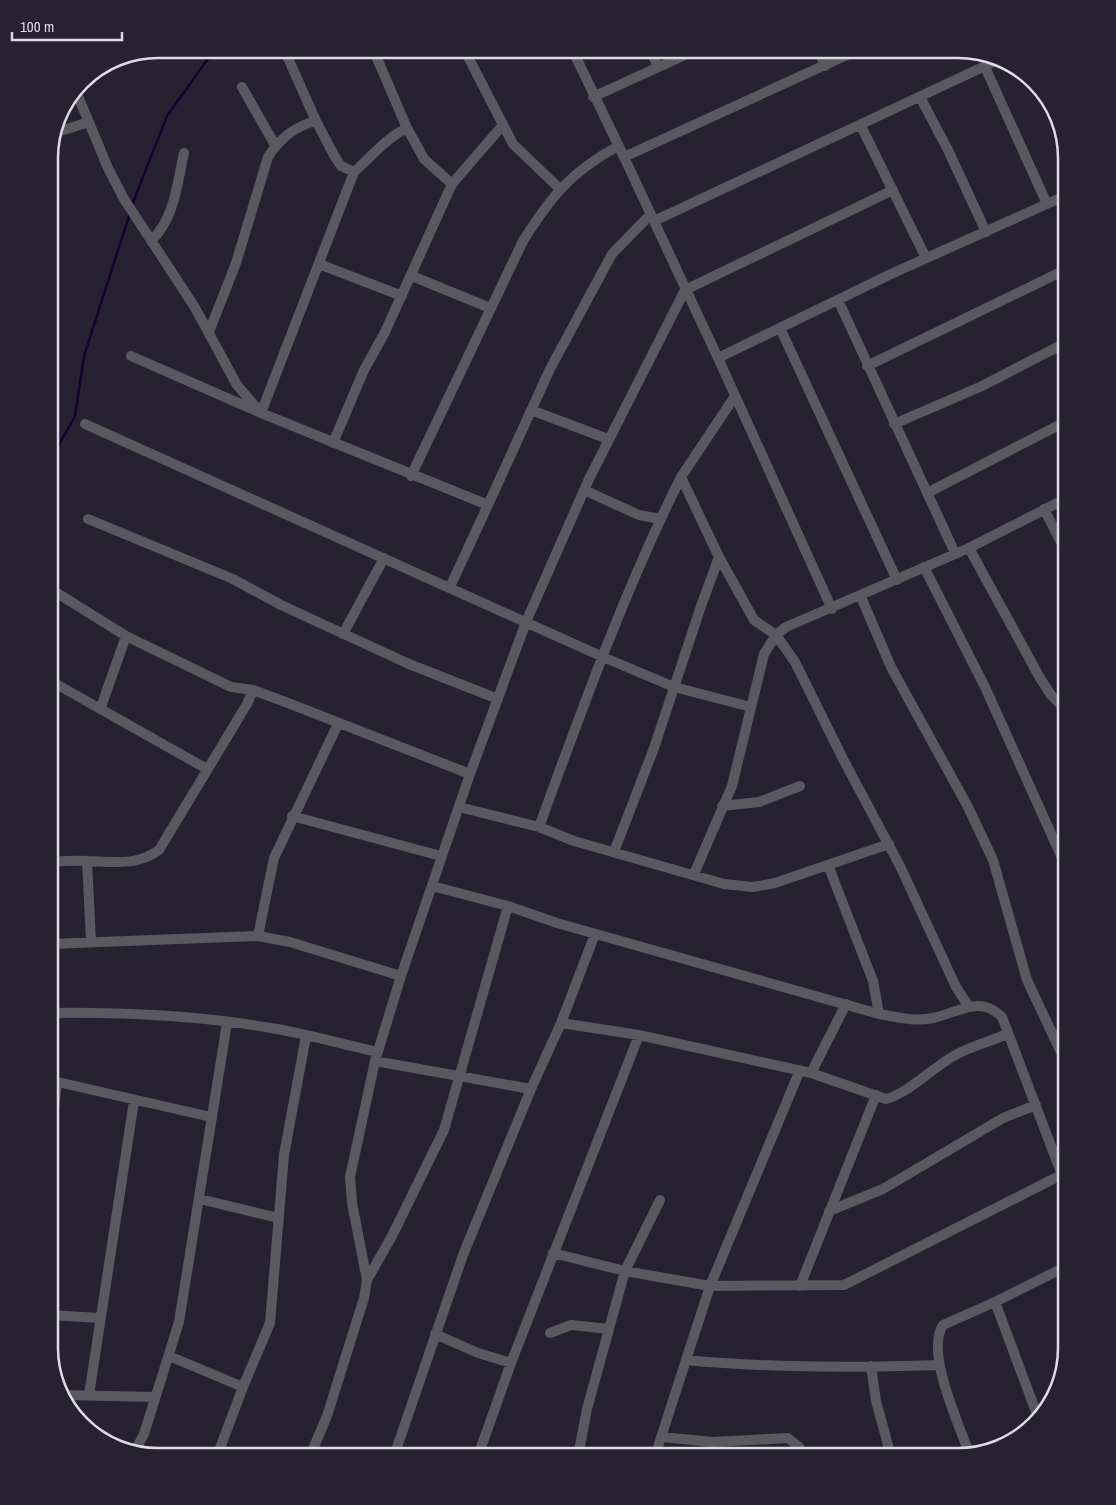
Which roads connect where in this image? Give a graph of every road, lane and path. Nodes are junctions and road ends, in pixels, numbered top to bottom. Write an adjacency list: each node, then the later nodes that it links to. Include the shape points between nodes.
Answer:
1 (288, 58): 17 (street)
2 (377, 58): 21 (street)
3 (468, 58): 19 (street)
4 (576, 58): 15 (street)
5 (654, 58): 11 (street)
6 (678, 58): 11 (street)
7 (822, 58): 10 (street)
8 (841, 58): 10 (street)
9 (992, 64): 12 (street)
10 (825, 66): 26 (street)
11 (658, 67): 15 (street)
12 (985, 67): 16 (street); 32 (street)
13 (242, 87): 23 (street)
14 (79, 96): 18 (street)
15 (593, 97): 24 (street)
16 (920, 97): 20 (street); 34 (street)
17 (316, 121): 23 (street, via 295,128); 27 (street, via 341,166)
18 (89, 122): 22 (street); 35 (street, via 124,199)
19 (502, 126): 28 (street); 29 (street, via 513,144)
20 (860, 126): 30 (street); 33 (street)
21 (407, 128): 27 (street, via 391,136); 28 (street, via 424,159)
22 (61, 131)
23 (276, 145): 45 (street, via 264,169 236,263)
24 (618, 146): 26 (street); 29 (street, via 591,162)
25 (184, 153): 35 (street, via 170,217)
26 (624, 157): 33 (street)
27 (354, 172): 37 (street)
28 (452, 184): 39 (street)
29 (559, 188): 43 (street, via 523,241)
30 (893, 190): 36 (street); 40 (street)
31 (1058, 199): 32 (street)
32 (1047, 204): 34 (street)
33 (652, 218): 40 (street); 51 (street, via 612,254)
34 (986, 232): 36 (street)
35 (151, 241): 45 (street)
36 (926, 258): 42 (street)
37 (319, 264): 41 (street); 52 (street)
38 (1058, 273): 49 (street)
39 (412, 276): 41 (street); 43 (street)
40 (685, 290): 48 (street); 56 (street)
41 (402, 296): 57 (street, via 364,370)
42 (838, 300): 44 (street); 49 (street)
43 (490, 308): 58 (street)
44 (780, 328): 48 (street); 73 (street)
45 (209, 332): 52 (street, via 236,385)
46 (1058, 347): 54 (street, via 982,386)
47 (131, 356): 52 (street)
48 (718, 358): 50 (street)
49 (867, 366): 54 (street)
50 (735, 396): 59 (street); 77 (street)
51 (531, 410): 56 (street); 63 (street)
52 (261, 413): 57 (street)
53 (85, 424): 71 (street)
54 (894, 424): 61 (street)
55 (1058, 426): 61 (street)
56 (608, 439): 60 (street)
57 (333, 443): 58 (street)
58 (411, 476): 63 (street)
59 (681, 477): 66 (street); 70 (street)
60 (584, 490): 66 (street, via 639,515); 78 (street)
61 (927, 493): 69 (street)
62 (1058, 502): 64 (street)
63 (488, 505): 74 (street)
64 (1044, 509): 67 (street); 68 (street)
65 (88, 519): 79 (street, via 233,579)
66 (660, 520): 82 (street)
67 (1058, 536)
68 (969, 548): 69 (street); 87 (street, via 1040,678)
69 (954, 553): 72 (street)
70 (719, 557): 80 (street, via 754,620); 84 (street)
71 (384, 558): 74 (street); 79 (street)
72 (924, 567): 73 (street); 99 (street, via 985,688)
73 (897, 580): 76 (street)
74 (450, 587): 78 (street)
75 (58, 594): 81 (street)
76 (861, 597): 77 (street); 122 (street, via 891,667 968,807 993,860 1027,980)
77 (832, 609): 80 (street, via 786,627)
78 (526, 622): 82 (street); 86 (street)
79 (343, 634): 86 (street)
80 (776, 635): 89 (street, via 764,654); 98 (street, via 795,662)
81 (126, 636): 85 (street, via 231,686); 88 (street)
82 (603, 657): 84 (street); 97 (street)
83 (58, 685): 88 (street)
84 (674, 687): 89 (street); 100 (street)
85 (253, 690): 90 (street); 91 (street)
86 (498, 699): 92 (street)
87 (1058, 702)
88 (101, 707): 91 (street)
89 (751, 707): 94 (street, via 732,786)
90 (338, 724): 92 (street); 96 (street)
91 (207, 769): 102 (street, via 159,850 148,858 130,863)
92 (470, 774): 95 (street)
93 (800, 786): 94 (street, via 759,802)
94 (722, 806): 105 (street)
95 (459, 807): 97 (street); 101 (street)
96 (292, 816): 101 (street); 109 (street, via 271,867)
97 (539, 827): 100 (street)
98 (889, 844): 104 (street); 114 (street)
99 (1058, 847)
100 (614, 852): 105 (street)
101 (441, 856): 106 (street)
102 (87, 860): 103 (street); 110 (street)
103 (58, 862)
104 (828, 865): 105 (street, via 754,887 724,884); 116 (street, via 873,981)
105 (694, 874)
106 (432, 886): 107 (street); 112 (street)
107 (508, 906): 108 (street); 126 (street)
108 (595, 934): 113 (street); 118 (street)
109 (258, 936): 110 (street); 112 (street, via 290,942)
110 (91, 941): 111 (street)
111 (58, 943)
112 (401, 976): 123 (street)
113 (846, 1004): 116 (street); 125 (street)
114 (969, 1007): 116 (street, via 934,1018 909,1020); 119 (street, via 994,1009 1002,1017)
115 (58, 1013): 117 (street, via 123,1014)
116 (879, 1014)
117 (227, 1023): 121 (street, via 279,1029); 132 (street)
118 (561, 1023): 120 (street); 128 (street)
119 (1008, 1034): 129 (street, via 961,1052 896,1096 886,1099); 131 (street)
120 (639, 1035): 124 (street); 139 (street)
121 (306, 1036): 123 (street); 138 (street, via 284,1155)
122 (1058, 1046)
123 (376, 1057): 126 (street); 142 (street, via 350,1177)
124 (800, 1070): 125 (street); 143 (street)
125 (811, 1073): 129 (street)
126 (460, 1076): 128 (street); 142 (street, via 444,1130)
127 (58, 1082): 130 (street)
128 (531, 1089): 150 (street, via 463,1255)
129 (876, 1095): 137 (street)
130 (134, 1101): 132 (street); 147 (street)
131 (1036, 1105): 133 (street); 137 (street, via 1002,1118 883,1189)
132 (211, 1117): 135 (street)
133 (1058, 1163)
134 (1058, 1176): 144 (street, via 844,1286)
135 (200, 1199): 138 (street); 151 (street, via 179,1322)
136 (660, 1200): 141 (street)
137 (829, 1211): 144 (street)
138 (278, 1218): 156 (street, via 270,1323)
139 (553, 1253): 141 (street); 153 (street)
140 (1058, 1270): 145 (street)
141 (625, 1271): 143 (street); 148 (street)
142 (367, 1280): 165 (street, via 327,1416)
143 (710, 1286): 144 (street); 152 (street)
144 (800, 1286)
145 (995, 1302): 154 (street, via 943,1325 938,1332); 160 (street)
146 (58, 1316): 147 (street)
147 (100, 1318): 158 (street)
148 (609, 1329): 149 (street, via 571,1325); 169 (street)
149 (550, 1333)
150 (435, 1334): 153 (street); 166 (street)
151 (169, 1356): 156 (street); 159 (street)
152 (686, 1360): 155 (street, via 719,1364); 161 (street)
153 (511, 1363): 167 (street)
154 (939, 1365): 155 (street); 168 (street)
155 (871, 1366): 173 (street, via 876,1401)
156 (243, 1387): 164 (street)
157 (70, 1395): 158 (street)
158 (89, 1395): 159 (street)
159 (155, 1397): 163 (street)
160 (1036, 1411)
161 (662, 1437): 162 (street); 170 (street)
162 (712, 1442): 171 (street); 172 (street, via 788,1438)
163 (138, 1446)
164 (221, 1447)
165 (314, 1447)
166 (397, 1447)
167 (481, 1447)
168 (967, 1447)
169 (580, 1448)
170 (659, 1448)
171 (714, 1448)
172 (799, 1448)
173 (889, 1448)

